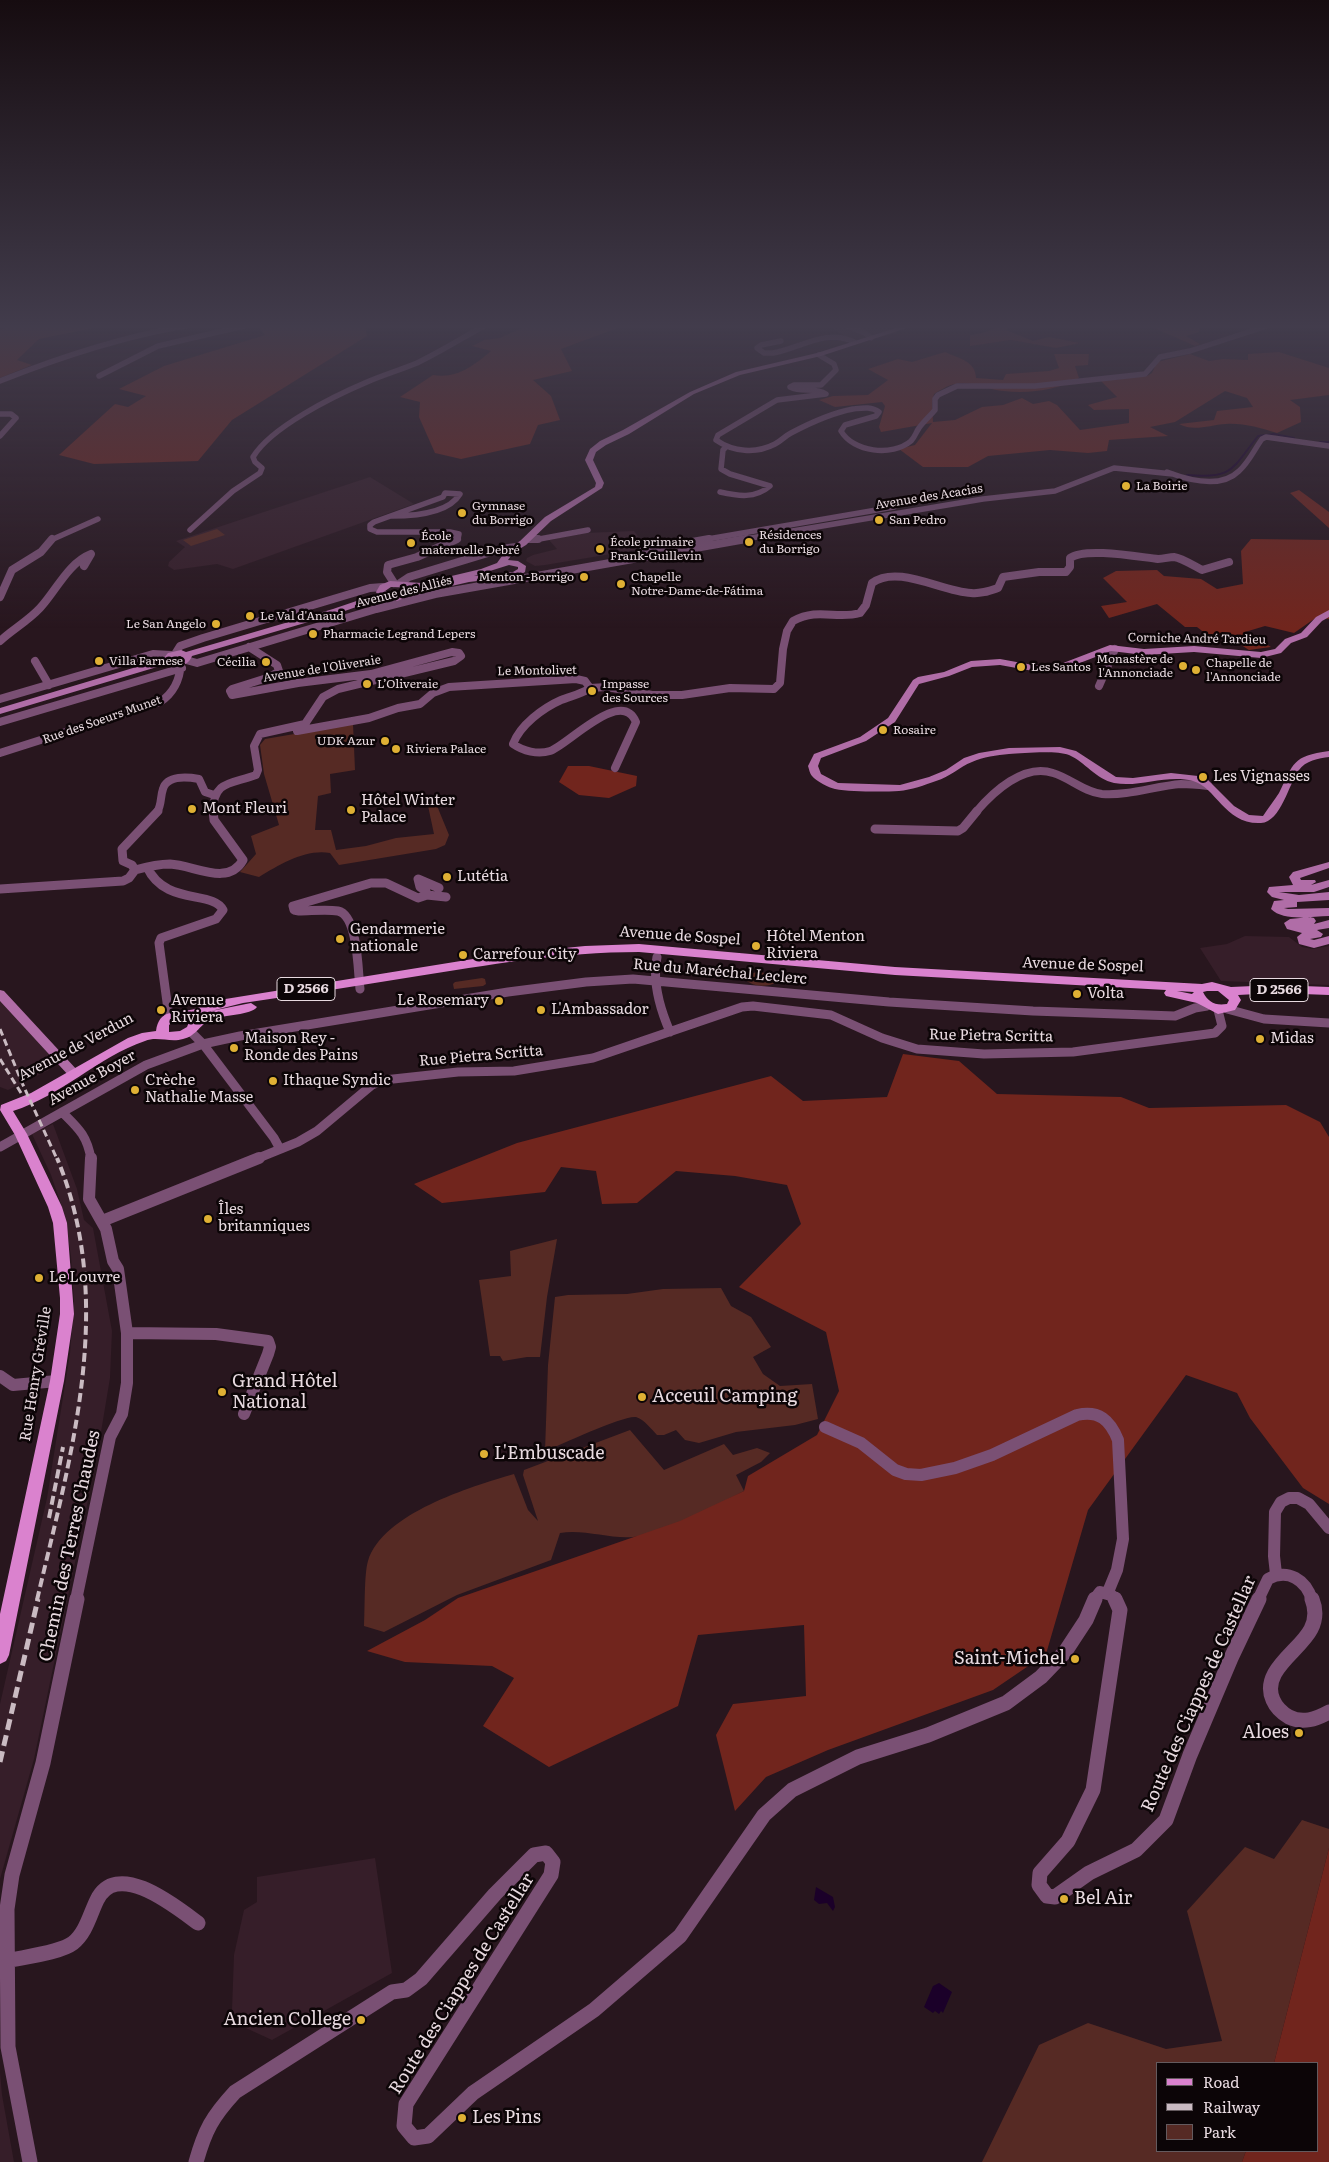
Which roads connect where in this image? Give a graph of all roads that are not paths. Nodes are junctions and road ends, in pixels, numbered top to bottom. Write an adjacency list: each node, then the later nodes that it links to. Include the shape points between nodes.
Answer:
1 (285, 427): 13 (street, via 271,436 253,458 262,468 260,473 233,491)
2 (632, 427): 15 (street, via 593,451 589,460 600,483 598,488 548,519)
3 (731, 427): 8 (street, via 718,435 716,440)
4 (804, 427): 8 (street, via 760,450)
5 (842, 427): 6 (street, via 843,437 847,441 873,449 905,445 913,440)
6 (920, 427)
7 (1329, 446): 9 (street, via 1266,437 1238,473 1229,478 1191,480)
8 (726, 447): 10 (street, via 721,469 770,486 743,496)
9 (1173, 474): 18 (street, Avenue des Acacias, via 1136,465 1110,464 1045,489 978,494 537,569); 19 (street, Avenue des Acacias, via 1114,468 1055,491 983,499)
10 (720, 492)
11 (391, 516): 11 (street, via 422,514 456,501 460,494 444,492 442,497); 20 (street, via 369,527 377,532 450,532 457,533 459,537 417,557 388,565 388,572)
12 (98, 520): 22 (street, via 53,538 41,552 18,565 12,570)
13 (190, 530)
14 (588, 530): 15 (street)
15 (522, 543): 18 (street); 18 (street, via 510,551); 20 (street, via 409,577)
16 (1229, 562): 33 (street, via 1202,570 1175,558 1079,554 1070,558 1066,572 1003,577 998,588 988,592 951,590 904,577 886,577 870,584 865,609 861,612 816,613 793,621 785,637 780,685 774,689 730,688 667,695)
17 (84, 566): 25 (street, via 91,554 65,575 39,608)
18 (509, 571): 19 (street, Avenue des Acacias); 19 (street, Avenue des Acacias); 20 (street); 23 (street, Avenue des Alliés)
19 (536, 575)
20 (403, 586): 21 (street); 23 (street)
21 (383, 591): 23 (street); 28 (street, via 370,588 202,638 183,644); 30 (street, via 336,611)
22 (0, 597)
23 (398, 600): 26 (street, Avenue des Alliés)
24 (1329, 613): 27 (street, Corniche André Tardieu, via 1304,635 1288,641 1278,651 1261,655 1194,649 1144,652)
25 (0, 641)
26 (249, 648): 30 (street, Avenue des Alliés, via 197,663); 37 (street, Avenue de l'Oliveraie, via 277,665 279,671 270,677 232,688 232,695 371,674 447,653 456,652 461,656 454,661 328,693 304,724 262,733)
27 (1115, 649): 32 (street); 41 (street, Corniche André Tardieu, via 1104,649 1059,668 987,662 927,676 916,682 892,720 863,739 817,756 813,766 818,776 843,787 900,788 933,779 978,756 1043,749 1073,754 1115,780 1183,776)
28 (171, 657): 30 (street); 31 (street, via 153,654); 35 (street)
29 (35, 661): 31 (street)
30 (184, 662): 36 (street, Avenue des Alliés); 38 (street, Rue des Soeurs Munet, via 170,695 160,702)
31 (49, 685): 34 (street)
32 (1099, 686)
33 (590, 688): 37 (street, Le Montolivet, via 585,681 576,679 449,687 433,693 420,704 370,718); 40 (street, Le Montolivet, via 541,710 513,744 538,752 552,751 609,711 622,710 632,715 636,722)
34 (1, 697)
35 (0, 711)
36 (0, 722)
37 (259, 739): 42 (street, via 254,746 256,775 222,787)
38 (0, 753)
39 (1329, 754): 41 (street, via 1314,756 1296,767 1283,794 1267,818 1261,820 1246,818 1230,808)
40 (615, 768)
41 (1208, 786): 43 (street, via 1182,784 1102,794 1052,772 1033,772 992,793 958,831)
42 (214, 794): 45 (street, via 214,820 242,856 242,866 228,874 175,864); 46 (street, via 205,792 199,779 186,777 168,781 164,785 158,811 122,849 123,861)
43 (876, 829)
44 (1329, 865): 47 (street, via 1294,877 1296,882 1306,884)
45 (147, 867): 46 (street); 68 (street, via 152,880 169,890 185,897 215,902 223,909 216,919 161,938)
46 (135, 870): 50 (street, via 123,881)
47 (1329, 874)
48 (1329, 883): 52 (street, via 1314,889 1278,888 1272,892 1281,897)
49 (439, 888): 51 (street, via 418,880)
50 (0, 889)
51 (427, 895): 53 (street); 62 (street, via 418,898 386,883 371,883 294,906 294,910 299,911 339,911 348,917 354,936)
52 (1329, 896)
53 (446, 897)
54 (1329, 904): 55 (street, via 1284,903 1278,904 1277,909 1288,913)
55 (1329, 912)
56 (1329, 918): 57 (street, via 1290,923 1301,930)
57 (1329, 924)
58 (1329, 933): 59 (street, via 1303,937 1303,941 1314,944)
59 (1329, 940)
60 (658, 953): 61 (street); 62 (main road, Avenue de Sospel / D 2566, via 561,957); 63 (main road, Avenue de Sospel / D 2566, via 895,971); 67 (main road, Avenue de Sospel / D 2566, via 906,979 1177,993)
61 (656, 980): 67 (street, Rue du Maréchal Leclerc, via 889,1002 1033,1011 1175,1016); 71 (street); 73 (street, Rue du Maréchal Leclerc, via 586,982 522,990)
62 (359, 985): 69 (main road, Avenue de Sospel / D 2566, via 240,1008)
63 (1202, 988): 67 (main road, via 1198,993); 67 (main road, Avenue de Sospel, via 1218,986)
64 (1329, 991): 67 (main road, Avenue de Sospel / D 2566, via 1276,990)
65 (0, 994): 74 (street)
66 (1329, 998): 67 (main road, Avenue de Sospel / D 2566, via 1266,996)
67 (1219, 1003): 70 (street, via 1241,1016 1257,1019); 71 (street, Rue Pietra Scritta, via 1222,1026 1215,1032 1073,1052 984,1054 917,1048 831,1015 753,1006 727,1011)
68 (168, 1018): 69 (main road, Avenue de Verdun, via 180,1013); 72 (main road, via 162,1027); 74 (main road, Avenue de Verdun, via 116,1041)
69 (192, 1023): 72 (main road, Avenue de Verdun, via 174,1037); 73 (street)
70 (1329, 1023)
71 (670, 1032): 79 (street, Rue Pietra Scritta, via 593,1058 514,1071 458,1072 384,1080 372,1085 317,1131)
72 (164, 1034): 74 (main road, Avenue de Verdun, via 144,1036)
73 (203, 1044): 76 (street, Avenue Boyer, via 146,1065); 79 (street)
74 (71, 1071): 75 (main road, Avenue de Verdun, via 21,1105)
75 (2, 1107): 77 (main road, Rue Henry Gréville)
76 (62, 1112): 77 (street, Avenue Boyer); 80 (street, Chemin des Terres Chaudes, via 88,1143 91,1159 89,1199)
77 (22, 1134): 78 (street, Avenue Boyer); 83 (main road, Rue Henry Gréville, via 60,1223 67,1314)
78 (0, 1147)
79 (280, 1149): 80 (street, Rue Pietra Scritta)
80 (102, 1221): 81 (street, Chemin des Terres Chaudes, via 118,1269)
81 (127, 1333): 84 (street, via 223,1333 268,1341 268,1354); 93 (street, Chemin des Terres Chaudes, via 127,1376 122,1414 110,1437 43,1763 10,1880)
82 (0, 1376): 83 (street, via 13,1385)
83 (57, 1381): 89 (main road, Rue Henry Gréville)
84 (244, 1414)
85 (824, 1427): 88 (street, via 865,1446 904,1474 923,1475 942,1472 1012,1447 1075,1416 1091,1413 1104,1416 1114,1427 1118,1440 1123,1539 1117,1570)
86 (1329, 1528): 87 (street, via 1304,1501 1289,1498 1281,1502 1276,1512)
87 (1276, 1574): 88 (street, Route des Ciappes de Castellar, via 1268,1579 1231,1658 1166,1820 1136,1850 1089,1873 1055,1897 1047,1896 1039,1885 1040,1873 1068,1841 1093,1790 1120,1610 1115,1597); 91 (street, Route des Ciappes de Castellar, via 1297,1579 1306,1588 1315,1603 1316,1616 1313,1630 1272,1676 1270,1694 1279,1712 1290,1717 1304,1721)
88 (1108, 1592): 95 (street, Route des Ciappes de Castellar, via 1100,1592 1095,1598 1086,1620 1065,1652 1041,1677 1006,1703 858,1757 792,1790 764,1815 680,1936 594,2010 473,2093 428,2136 414,2138 404,2126 406,2104 551,1875 553,1862 546,1853 534,1855 494,1894 421,1979 406,1990 392,1992 235,2092 216,2113 203,2138)
89 (6, 1604): 90 (main road, Rue Henry Gréville)
90 (0, 1655)
91 (1329, 1712)
92 (198, 1923): 93 (street, via 162,1898 128,1882 113,1884 102,1891 85,1930 71,1945)
93 (6, 1961): 94 (street, Chemin des Terres Chaudes, via 8,2047)
94 (30, 2162)
95 (196, 2162)

